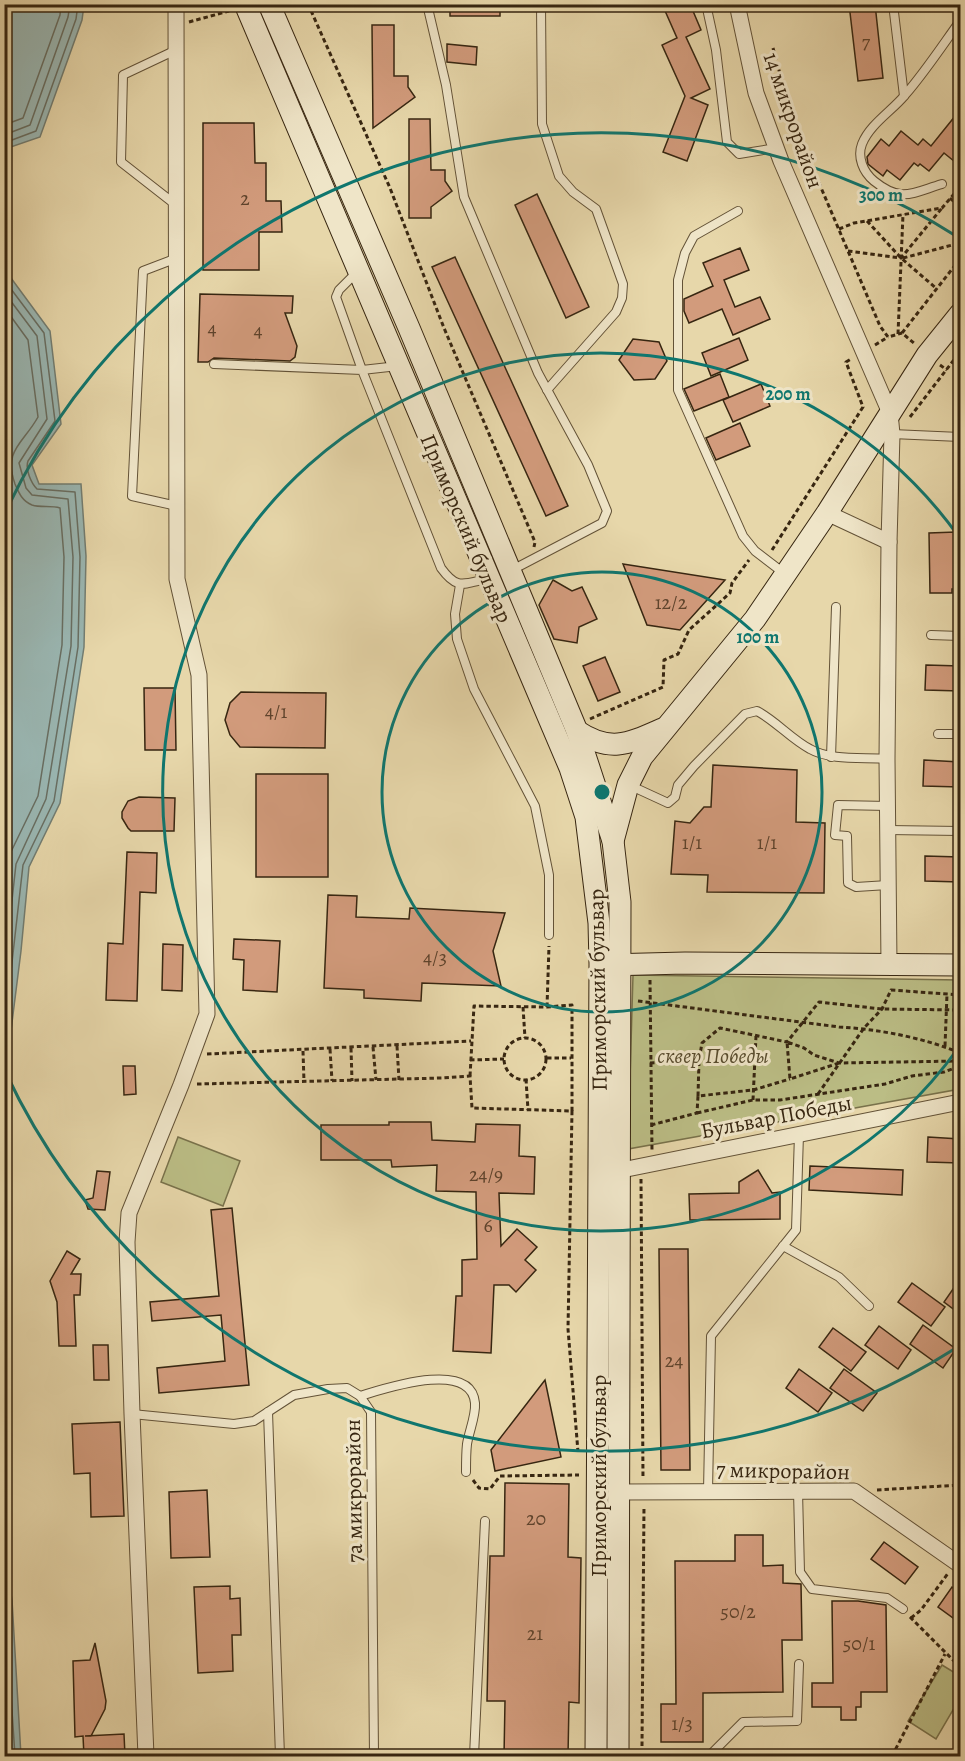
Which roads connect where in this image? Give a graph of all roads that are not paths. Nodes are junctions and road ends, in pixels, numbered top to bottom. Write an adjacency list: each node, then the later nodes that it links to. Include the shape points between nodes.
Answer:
1 (269, 4): 29 (street, Приморский бульвар)
2 (427, 4): 22 (lane, via 446,85 464,197)
3 (541, 4): 22 (lane, via 542,124 559,176 596,209 623,284 616,312)
4 (706, 4): 12 (lane, via 728,142 739,154)
5 (736, 4): 12 (street, 14 микрорайон, via 756,93)
6 (893, 4): 11 (lane)
7 (176, 5): 10 (street)
8 (246, 6): 17 (street, Приморский бульвар)
9 (960, 21): 11 (lane)
10 (176, 50): 14 (street); 14 (lane, via 123,75 121,162)
11 (904, 96): 13 (lane, via 862,145 861,163 869,177 886,190 903,196)
12 (776, 148): 23 (street, 14 микрорайон)
13 (942, 184)
14 (177, 206): 16 (street)
15 (738, 211): 30 (lane, via 694,236 685,253 678,280 678,390 743,536 755,551)
16 (177, 258): 26 (street); 26 (lane, via 143,271 132,496)
17 (358, 271): 20 (street, Приморский бульвар); 21 (lane, via 336,297)
18 (960, 314): 23 (street, via 927,355)
19 (214, 364): 21 (lane)
20 (398, 366): 21 (lane); 31 (street, Приморский бульвар)
21 (362, 370): 32 (lane, via 441,568)
22 (547, 390): 29 (lane, via 588,465 607,511 602,523)
23 (898, 418): 24 (street, 14 микрорайон); 27 (street)
24 (892, 434): 25 (lane); 28 (street, 14 микрорайон)
25 (960, 437)
26 (177, 506): 60 (street, via 177,579 200,675 207,1014 129,1213)
27 (827, 513): 28 (street); 30 (street)
28 (889, 542): 41 (street, 14 микрорайон)
29 (510, 571): 37 (street, Приморский бульвар)
30 (786, 574): 36 (street, via 755,619)
31 (489, 578): 32 (lane); 47 (street, Приморский бульвар, via 570,768 586,818)
32 (460, 585): 49 (lane, via 455,614 457,639 474,689 535,806 549,875)
33 (836, 607): 40 (lane)
34 (931, 635): 35 (lane)
35 (960, 636)
36 (665, 728): 37 (street, via 612,746 591,741); 42 (street, via 642,757)
37 (577, 731): 46 (street, Приморский бульвар)
38 (938, 734): 39 (lane)
39 (960, 734)
40 (831, 758): 41 (lane); 42 (lane, via 809,749 757,711 745,714 694,765 668,803)
41 (888, 759): 43 (street, 14 микрорайон)
42 (628, 785): 46 (street)
43 (888, 806): 44 (street, 14 микрорайон); 48 (lane, via 838,806 835,835 847,836 848,883 856,887)
44 (888, 830): 45 (lane); 48 (street, 14 микрорайон)
45 (960, 831)
46 (613, 841): 47 (street); 50 (street, Приморский бульвар, via 620,902)
47 (594, 872): 50 (street, Приморский бульвар, via 599,923)
48 (888, 885): 51 (street, 14 микрорайон)
49 (549, 935)
50 (609, 965): 51 (street); 55 (street, Приморский бульвар)
51 (890, 965): 52 (street)
52 (960, 965)
53 (960, 1102): 54 (street, Бульвар Победы)
54 (799, 1134): 55 (street, Бульвар Победы); 56 (lane, via 796,1230)
55 (609, 1172): 64 (street, Приморский бульвар); 73 (street, Приморский бульвар)
56 (783, 1245): 57 (lane, via 839,1277); 62 (lane, via 711,1336)
57 (869, 1306)
58 (360, 1396): 59 (lane, 7а микрорайон, via 347,1388 317,1390 294,1395); 61 (lane, via 428,1380 465,1385 475,1404); 71 (lane, 7а микрорайон, via 371,1412)
59 (268, 1412): 60 (lane, 7а микрорайон, via 254,1421 234,1424); 70 (lane)
60 (132, 1414): 69 (street)
61 (466, 1472)
62 (708, 1491): 63 (street, 7 микрорайон); 64 (street, 7 микрорайон)
63 (798, 1491): 66 (street, 7 микрорайон, via 854,1491); 67 (lane, via 800,1572 812,1589 887,1598)
64 (618, 1492): 74 (street, Приморский бульвар)
65 (485, 1521): 72 (lane)
66 (958, 1563)
67 (903, 1610)
68 (799, 1664): 75 (lane, via 797,1720 743,1722)
69 (146, 1756)
70 (280, 1756)
71 (374, 1756)
72 (474, 1756)
73 (596, 1756): 74 (lane)
74 (629, 1756)
75 (709, 1756)

